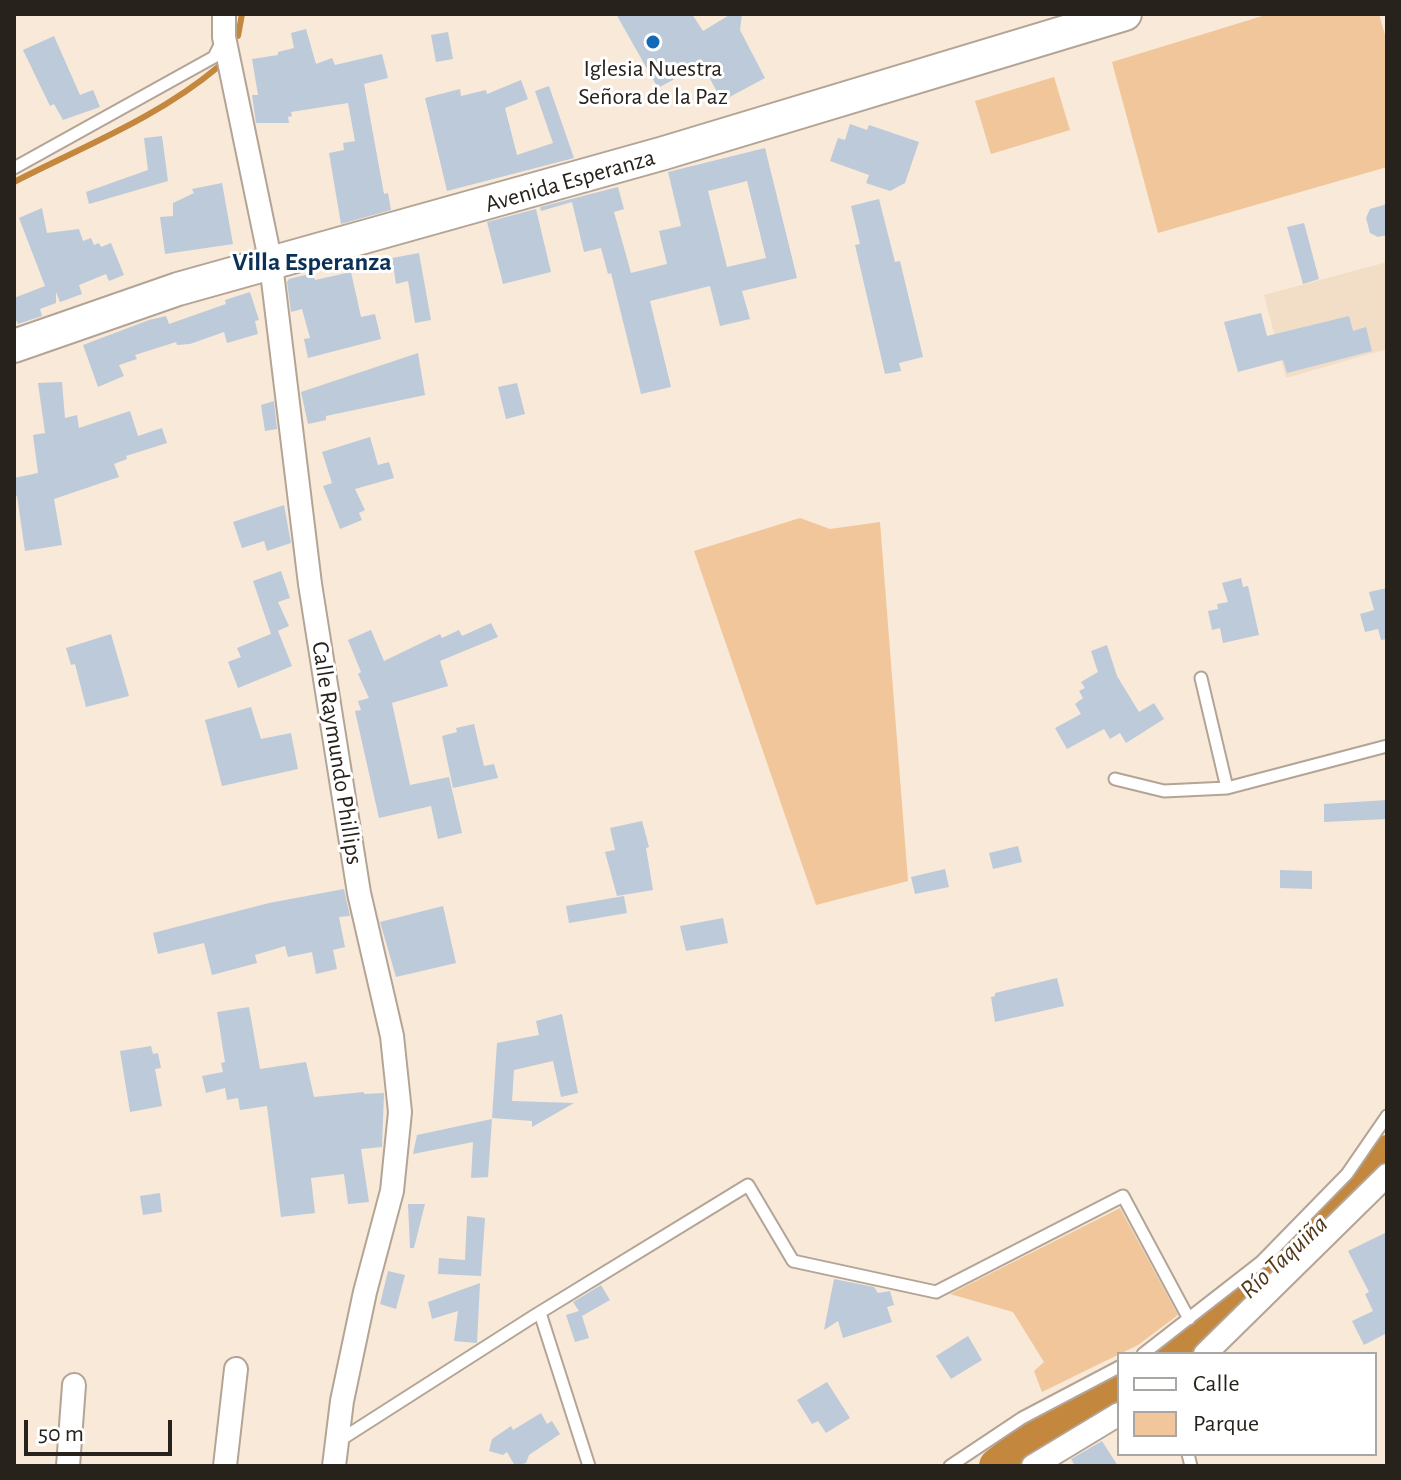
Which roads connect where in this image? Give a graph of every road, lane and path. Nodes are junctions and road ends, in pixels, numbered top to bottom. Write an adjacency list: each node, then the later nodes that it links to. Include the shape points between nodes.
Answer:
1 (224, 14): 3 (street, Calle Raymundo Phillips)
2 (1125, 14): 5 (main road, Avenida Esperanza)
3 (225, 40): 4 (lane, via 214,57); 5 (street, Calle Raymundo Phillips)
4 (14, 168)
5 (271, 264): 6 (main road, Avenida Esperanza, via 178,289); 21 (street, Calle Raymundo Phillips, via 310,584 359,893 392,1036 400,1112 392,1191 365,1292)
6 (14, 346)
7 (1201, 678): 10 (lane)
8 (1387, 746): 10 (lane)
9 (1115, 779): 10 (lane, via 1164,791)
10 (1227, 788)
11 (1387, 1116): 14 (lane, via 1347,1174 1310,1212 1261,1262)
12 (1387, 1175): 16 (street)
13 (540, 1313): 14 (lane, via 748,1185 793,1261 936,1292 1123,1196); 21 (lane); 25 (lane)
14 (1189, 1319): 15 (lane)
15 (1146, 1352)
16 (1207, 1352)
17 (1117, 1368): 26 (lane, via 1022,1418)
18 (236, 1369): 23 (street)
19 (74, 1385): 22 (street)
20 (1117, 1415): 27 (street)
21 (337, 1443): 24 (street, Calle Raymundo Phillips)
22 (68, 1466)
23 (225, 1466)
24 (334, 1466)
25 (589, 1466)
26 (950, 1466)
27 (1033, 1466)

